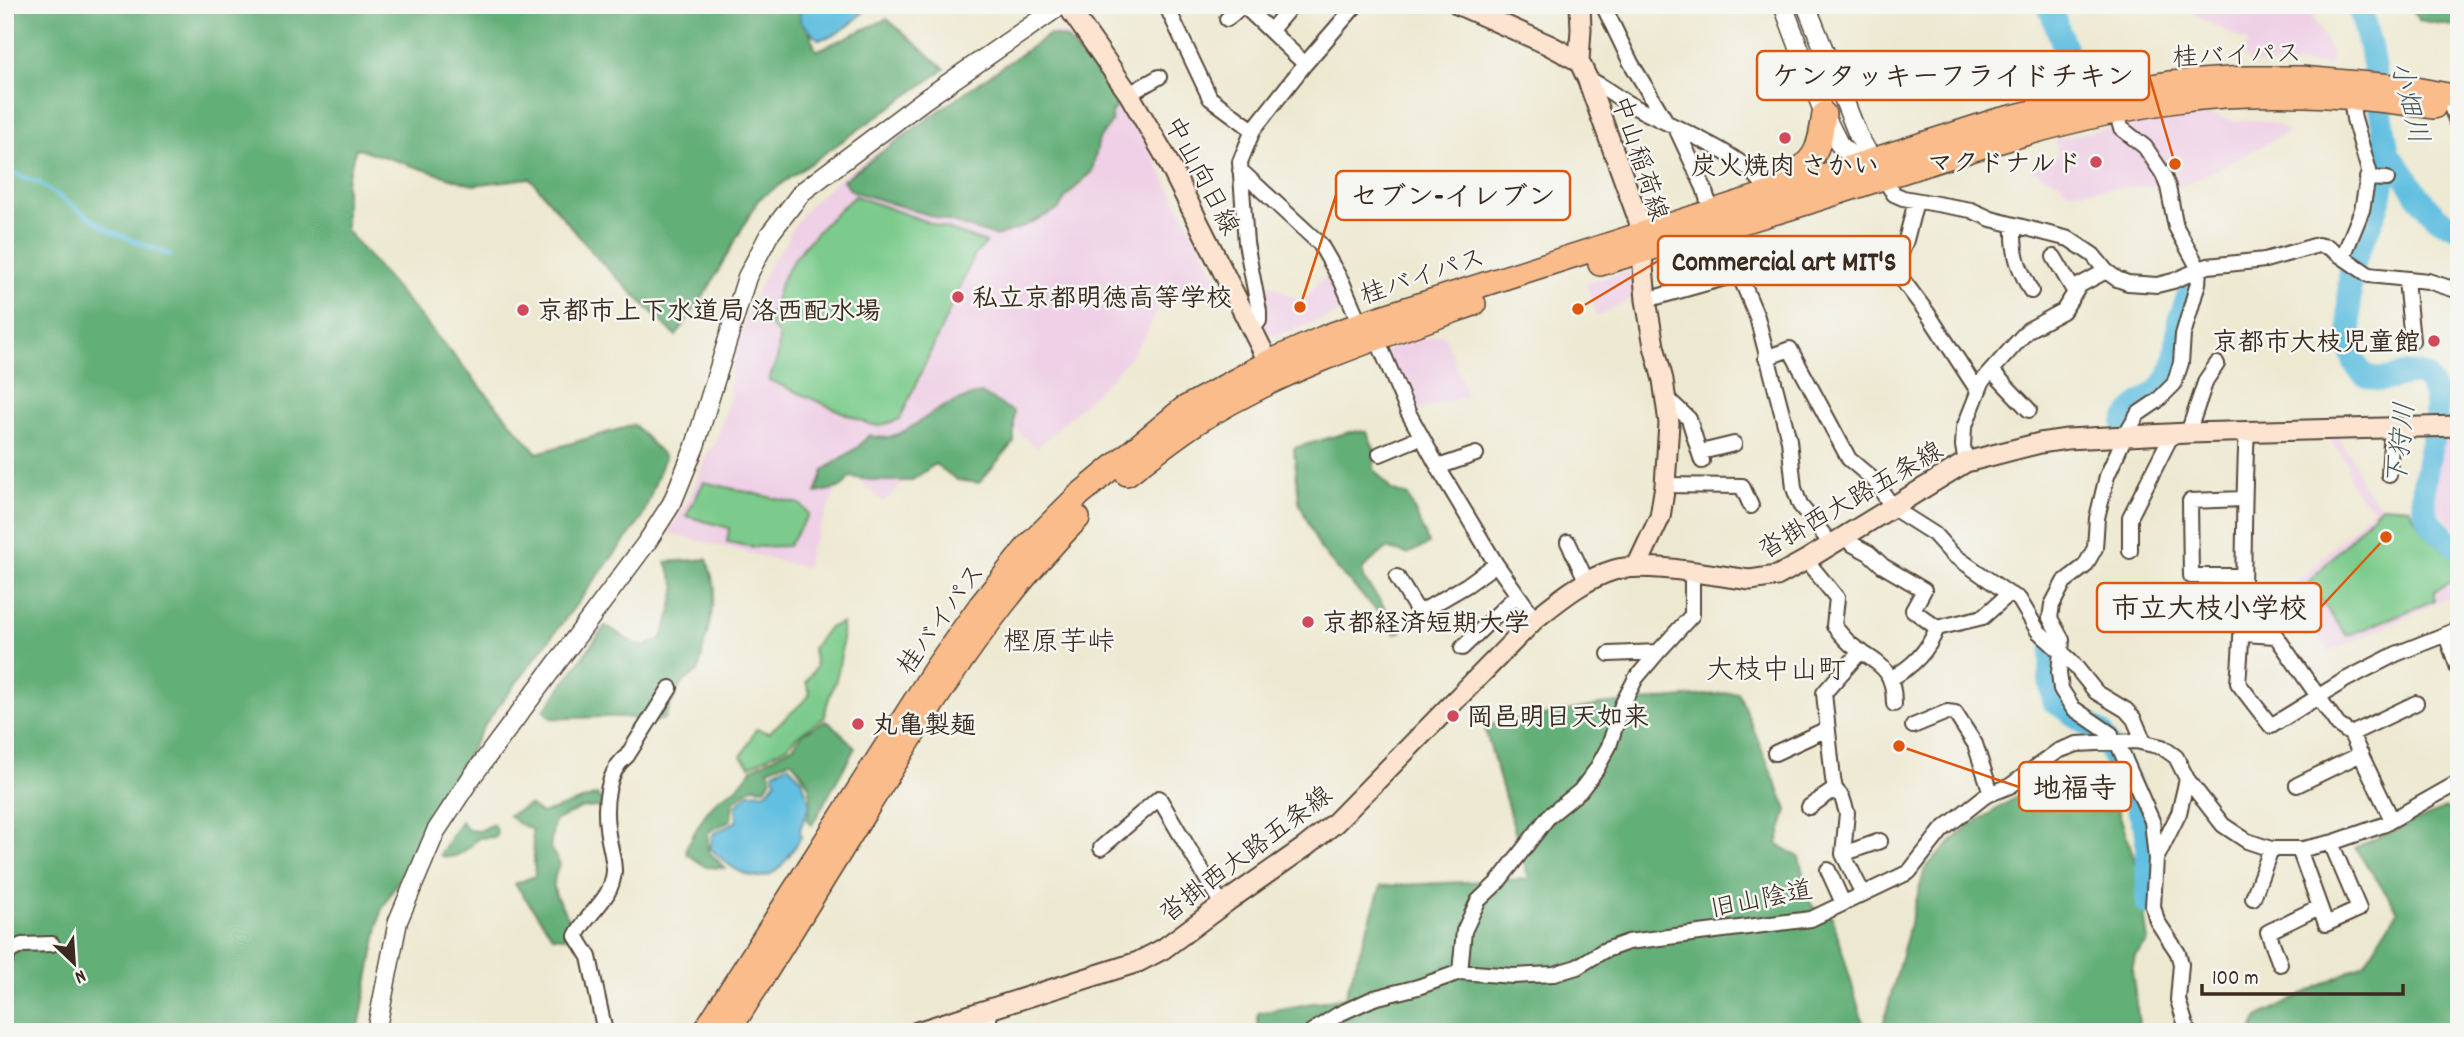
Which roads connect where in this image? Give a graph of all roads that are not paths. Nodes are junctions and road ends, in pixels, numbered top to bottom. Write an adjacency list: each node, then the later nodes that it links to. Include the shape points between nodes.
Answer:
1 (1061, 5): 131 (street, via 802,192 769,235 747,277 705,419 672,503 436,831 398,921)
2 (1067, 5): 17 (main road, 中山向日線)
3 (1292, 5): 12 (street)
4 (1356, 5): 13 (street)
5 (1459, 5): 14 (main road, via 1549,45)
6 (1580, 5): 14 (main road)
7 (1603, 5): 21 (street, via 1631,63)
8 (1783, 5): 20 (street)
9 (1806, 5): 23 (street)
10 (1172, 9): 22 (street, via 1210,98)
11 (1227, 19): 12 (street, via 1243,5)
12 (1271, 30): 13 (street)
13 (1305, 64): 22 (street)
14 (1583, 69): 21 (street, via 1624,101); 32 (main road, 中山稲荷線, via 1639,221)
15 (1159, 77): 17 (street)
16 (2354, 89): 18 (highway, 桂バイパス, via 2245,78 2169,83); 19 (highway, 桂バイパス, via 2406,95); 34 (street, via 2354,119 2368,171 2376,178 2362,210)
17 (1129, 94): 43 (main road, 中山向日線)
18 (2111, 95): 23 (highway, 桂バイパス, via 1995,121); 25 (highway, 桂バイパス, via 2004,140); 35 (street, via 2121,128 2145,147 2162,174 2176,227)
19 (2456, 109)
20 (1824, 114): 23 (street, via 1841,148); 26 (highway, via 1814,156 1797,172)
21 (1672, 126): 26 (street, via 1759,176); 30 (street)
22 (1253, 131): 24 (street)
23 (1865, 162): 25 (street); 27 (street); 28 (highway, 桂バイパス)
24 (1240, 170): 43 (street, via 1246,243 1259,311); 44 (street, via 1320,244)
25 (1884, 179): 27 (highway, 桂バイパス); 29 (street, via 1894,194)
26 (1765, 188): 28 (highway)
27 (1848, 190): 30 (highway, 桂バイパス)
28 (1744, 201): 30 (highway, 桂バイパス)
29 (1916, 201): 31 (street, via 1971,210); 50 (street, via 1895,270)
30 (1720, 215): 32 (highway, 桂バイパス); 37 (street)
31 (2014, 226): 36 (street, via 2069,239 2093,254); 39 (street, via 2013,248)
32 (1640, 243): 42 (main road, 中山稲荷線); 44 (highway, 桂バイパス, via 1478,302)
33 (2054, 257): 40 (street)
34 (2349, 263): 35 (street, via 2318,245 2265,260); 38 (street, via 2369,275)
35 (2199, 269): 36 (street, via 2157,285 2128,283); 57 (street, via 2174,384 2138,414)
36 (2106, 271): 40 (street)
37 (1739, 274): 42 (street); 46 (street, via 1757,317)
38 (2406, 280): 41 (street); 45 (street)
39 (2031, 291)
40 (2074, 291): 49 (street, via 2063,311 2028,330)
41 (2459, 291)
42 (1646, 300): 51 (main road, 中山稲荷線)
43 (1253, 328): 48 (main road, 中山向日線)
44 (1369, 328): 48 (highway, 桂バイパス); 58 (street)
45 (2412, 341)
46 (1766, 358): 68 (street, via 1790,349 1849,459 1875,481); 71 (street, via 1789,440 1800,505)
47 (2217, 365): 56 (street)
48 (1273, 371): 130 (highway, 桂バイパス, via 1154,453 1089,506 1041,556 949,677); 133 (highway, 桂バイパス, via 1183,409 1079,495 1029,545 936,668)
49 (1992, 371): 50 (street); 52 (street)
50 (1978, 391): 62 (street, via 1964,428)
51 (1667, 397): 59 (street, via 1689,419 1702,457); 65 (main road, 中山稲荷線)
52 (2029, 410)
53 (2459, 426): 54 (main road, 沓掛西大路五条線)
54 (2392, 427): 55 (main road, 沓掛西大路五条線); 64 (street)
55 (2247, 430): 56 (main road, 沓掛西大路五条線); 66 (street)
56 (2180, 433): 57 (main road, 沓掛西大路五条線); 69 (street)
57 (2124, 436): 62 (main road, 沓掛西大路五条線, via 2054,441); 90 (street, via 2107,476 2095,548 2085,566 2063,582 2052,605 2050,618 2060,633)
58 (1422, 437): 60 (street); 63 (street)
59 (1734, 444)
60 (1380, 454)
61 (1476, 454): 63 (street)
62 (1966, 462): 68 (main road, 沓掛西大路五条線)
63 (1438, 467): 75 (street)
64 (2389, 475)
65 (1665, 485): 67 (street, via 1742,486); 76 (main road, 中山稲荷線, via 1660,517)
66 (2243, 499): 78 (street); 78 (street, via 2190,501 2191,576)
67 (1752, 506)
68 (1893, 508): 71 (main road, 沓掛西大路五条線); 81 (street, via 1934,534 1952,554)
69 (2130, 517): 70 (street); 73 (street)
70 (2115, 519)
71 (1839, 541): 74 (main road, 沓掛西大路五条線); 84 (street, via 1869,553 1924,590 1913,610)
72 (1568, 542): 80 (street)
73 (2130, 551)
74 (1806, 560): 77 (main road, 沓掛西大路五条線, via 1765,579); 88 (street, via 1837,598 1834,626)
75 (1496, 564): 79 (street, via 1435,610 1419,613); 82 (street)
76 (1637, 566): 77 (main road, 沓掛西大路五条線); 80 (main road, 沓掛西大路五条線)
77 (1692, 573): 89 (street, via 1692,615)
78 (2243, 576): 86 (street)
79 (1397, 577)
80 (1587, 582): 83 (main road, 沓掛西大路五条線)
81 (2009, 594): 84 (street, via 1983,617); 90 (street, via 2019,599 2038,631)
82 (1517, 595): 83 (street); 87 (street)
83 (1535, 619): 123 (main road, 沓掛西大路五条線, via 1335,823)
84 (1937, 628): 93 (street, via 1917,660)
85 (2452, 632): 92 (street); 95 (street, via 2396,654)
86 (2243, 634): 95 (street, via 2276,636); 95 (street, via 2238,683 2271,726)
87 (1462, 648)
88 (1861, 651): 93 (street); 99 (street, via 1824,693)
89 (1658, 652): 91 (street); 128 (street, via 1622,705 1596,770 1580,792 1549,816 1478,901 1464,931)
90 (2061, 653): 101 (street, via 2061,689 2066,698 2111,734); 102 (street, via 2096,692 2126,710)
91 (1609, 654)
92 (2459, 671)
93 (1891, 678): 97 (street)
94 (670, 688): 132 (street, via 609,783 606,825 614,870 611,886 576,936 589,957)
95 (2318, 697): 100 (street, via 2338,725)
96 (2416, 703): 100 (street)
97 (1894, 704)
98 (1913, 726): 109 (street, via 1955,713 1975,744)
99 (1827, 729): 103 (street); 108 (street)
100 (2351, 734): 104 (street)
101 (2114, 742): 102 (street, 旧山陰道); 109 (street, 旧山陰道, via 2077,744 2058,751 2010,786); 118 (street, via 2152,821)
102 (2144, 743): 105 (street, 旧山陰道, via 2162,747 2176,757)
103 (1775, 753)
104 (2361, 754): 107 (street); 111 (street)
105 (2188, 779): 115 (street, 旧山陰道, via 2223,825); 118 (street, via 2179,813)
106 (2459, 782): 111 (street, 旧山陰道)
107 (2297, 785)
108 (1835, 789): 110 (street); 117 (street, via 1847,813)
109 (1991, 793): 120 (street, 旧山陰道, via 1942,830 1909,872)
110 (1809, 807)
111 (2392, 820): 113 (street, 旧山陰道)
112 (1880, 841): 117 (street)
113 (2331, 843): 116 (street, 旧山陰道); 124 (street, via 2359,909 2326,924)
114 (1101, 848): 123 (street, via 1159,798)
115 (2271, 849): 116 (street, 旧山陰道); 121 (street)
116 (2299, 849): 124 (street)
117 (1843, 853): 120 (street)
118 (2155, 859): 137 (street, via 2154,914 2178,953 2178,1000)
119 (1828, 870): 122 (street)
120 (1863, 894): 122 (street, 旧山陰道)
121 (2253, 898)
122 (1843, 903): 128 (street, 旧山陰道, via 1811,919 1628,942 1555,974)
123 (1222, 905): 129 (main road, 沓掛西大路五条線, via 1138,962)
124 (2319, 906): 127 (street, via 2268,932)
125 (51, 944): 126 (street, via 22,945 9,952)
126 (5, 962)
127 (2280, 964)
128 (1460, 972): 136 (street, 旧山陰道, via 1374,998)
129 (989, 1009): 134 (main road, 沓掛西大路五条線); 135 (street)
130 (735, 1026)
131 (376, 1032)
132 (605, 1032)
133 (704, 1032)
134 (917, 1032)
135 (988, 1032)
136 (1311, 1032)
137 (2188, 1032)

